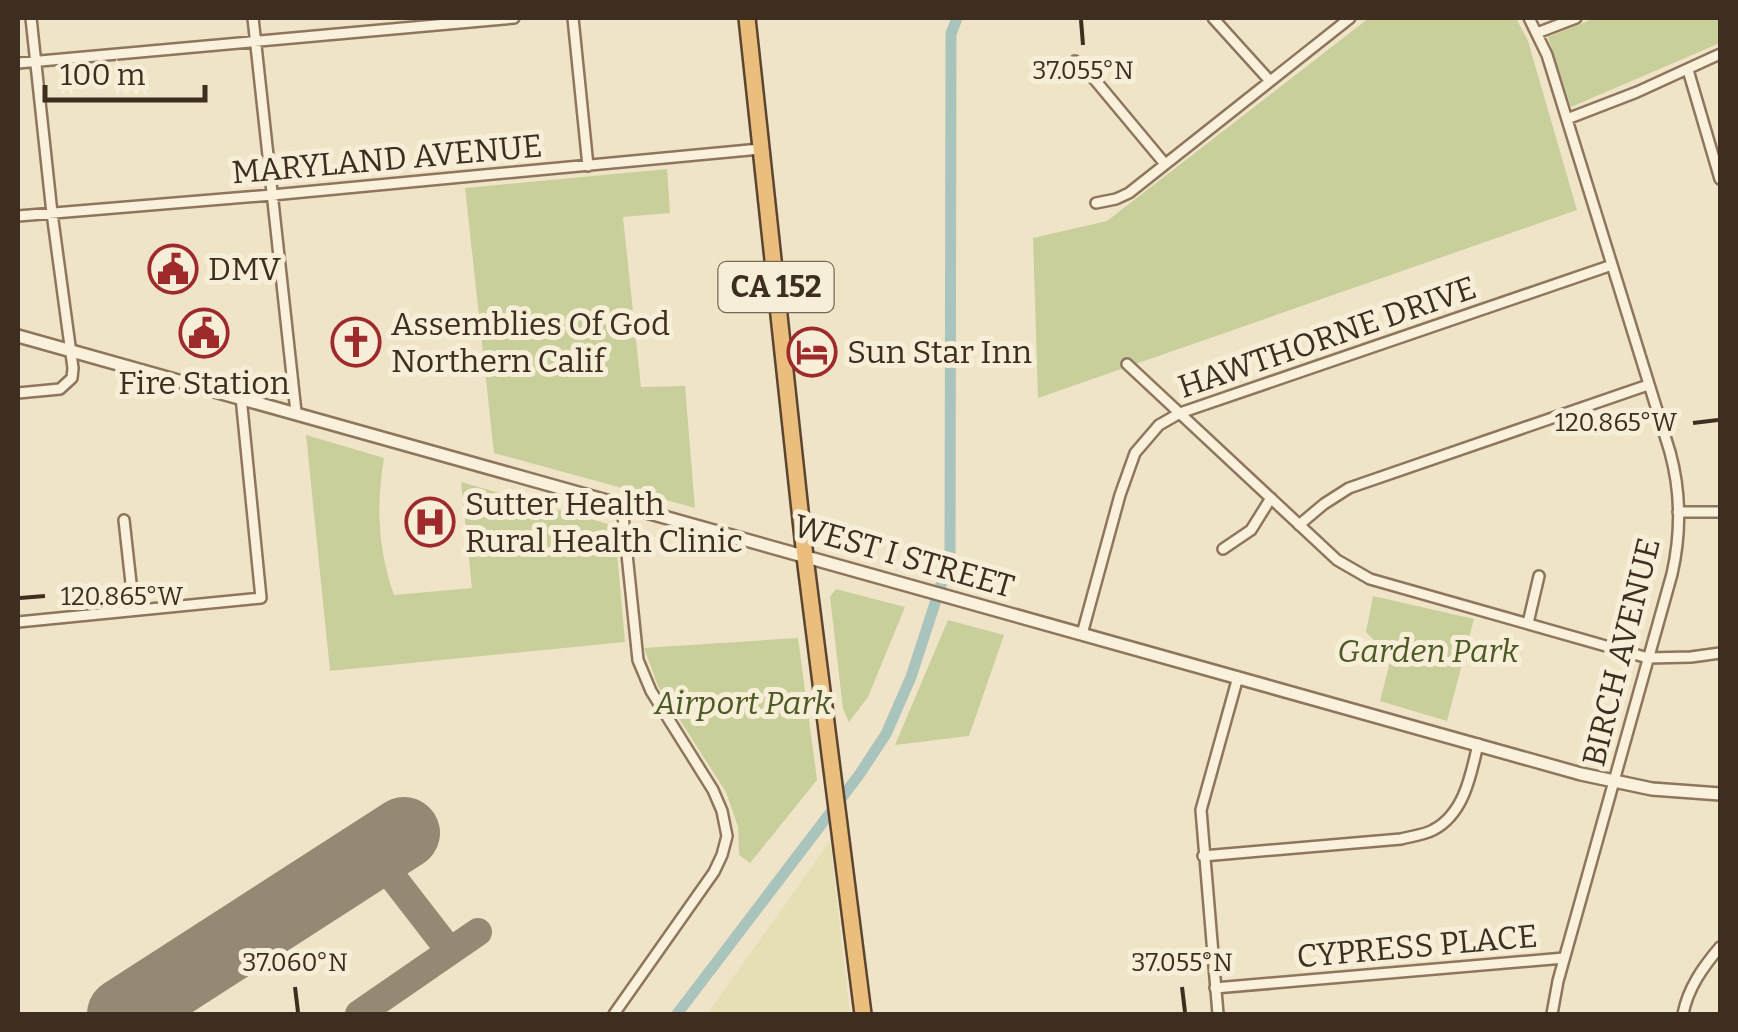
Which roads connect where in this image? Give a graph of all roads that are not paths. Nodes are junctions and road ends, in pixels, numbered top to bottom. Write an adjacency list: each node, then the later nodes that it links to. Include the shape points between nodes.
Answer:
1 (31, 18): 14 (street)
2 (254, 18): 11 (street)
3 (514, 18): 11 (street)
4 (572, 18): 21 (street)
5 (747, 18): 19 (highway, CA 152)
6 (1213, 18): 17 (street)
7 (1350, 18): 17 (street)
8 (1529, 18): 10 (street, BIRCH AVENUE)
9 (1576, 18): 10 (street)
10 (1536, 33): 18 (street, BIRCH AVENUE)
11 (255, 42): 14 (street); 23 (street)
12 (1720, 54): 16 (street)
13 (1076, 60): 20 (street)
14 (36, 61): 15 (street); 25 (street)
15 (18, 63)
16 (1688, 70): 18 (street); 22 (street)
17 (1270, 81): 20 (street)
18 (1567, 119): 27 (street, BIRCH AVENUE)
19 (760, 149): 21 (street, MARYLAND AVENUE); 43 (highway, CA 152)
20 (1165, 164): 24 (street, via 1130,193)
21 (588, 166): 23 (street, MARYLAND AVENUE)
22 (1720, 179)
23 (272, 195): 25 (street, MARYLAND AVENUE); 34 (street)
24 (1096, 202)
25 (52, 213): 26 (street, MARYLAND AVENUE); 29 (street)
26 (18, 216)
27 (1612, 265): 31 (street, BIRCH AVENUE); 35 (street, HAWTHORNE DRIVE)
28 (18, 336): 29 (street, WEST I STREET)
29 (71, 351): 32 (street, via 72,378 60,389); 33 (street, WEST I STREET)
30 (1127, 364): 35 (street)
31 (1648, 385): 38 (street, BIRCH AVENUE, via 1678,479); 41 (street, via 1348,488)
32 (18, 393)
33 (241, 397): 34 (street, WEST I STREET); 45 (street, via 261,598)
34 (296, 412): 37 (street, WEST I STREET)
35 (1180, 413): 36 (street); 48 (street, HAWTHORNE DRIVE, via 1159,424 1136,453)
36 (1271, 498): 41 (street); 42 (street, via 1251,530)
37 (622, 506): 43 (street, WEST I STREET); 59 (street, via 638,660 713,790 727,836 714,872)
38 (1678, 512): 39 (street); 50 (street, BIRCH AVENUE, via 1678,548)
39 (1720, 512)
40 (124, 520): 45 (street)
41 (1299, 524): 47 (street, via 1337,560 1370,579)
42 (1223, 550)
43 (805, 557): 48 (street, WEST I STREET); 60 (highway, CA 152)
44 (1538, 576): 47 (street)
45 (134, 610): 46 (street)
46 (18, 622)
47 (1528, 623): 50 (street)
48 (1082, 634): 51 (street, WEST I STREET)
49 (1720, 653): 50 (street)
50 (1648, 658): 53 (street, BIRCH AVENUE)
51 (1238, 678): 52 (street, WEST I STREET); 55 (street, via 1201,810)
52 (1478, 744): 53 (street, WEST I STREET); 55 (street, via 1469,785 1430,832)
53 (1614, 782): 54 (street, WEST I STREET); 57 (street, BIRCH AVENUE)
54 (1720, 794)
55 (1204, 856): 58 (street)
56 (1720, 947): 63 (street)
57 (1564, 958): 58 (street, CYPRESS PLACE); 62 (street, BIRCH AVENUE)
58 (1215, 988): 61 (street)
59 (614, 1014)
60 (864, 1014)
61 (1218, 1014)
62 (1552, 1014)
63 (1683, 1014)

